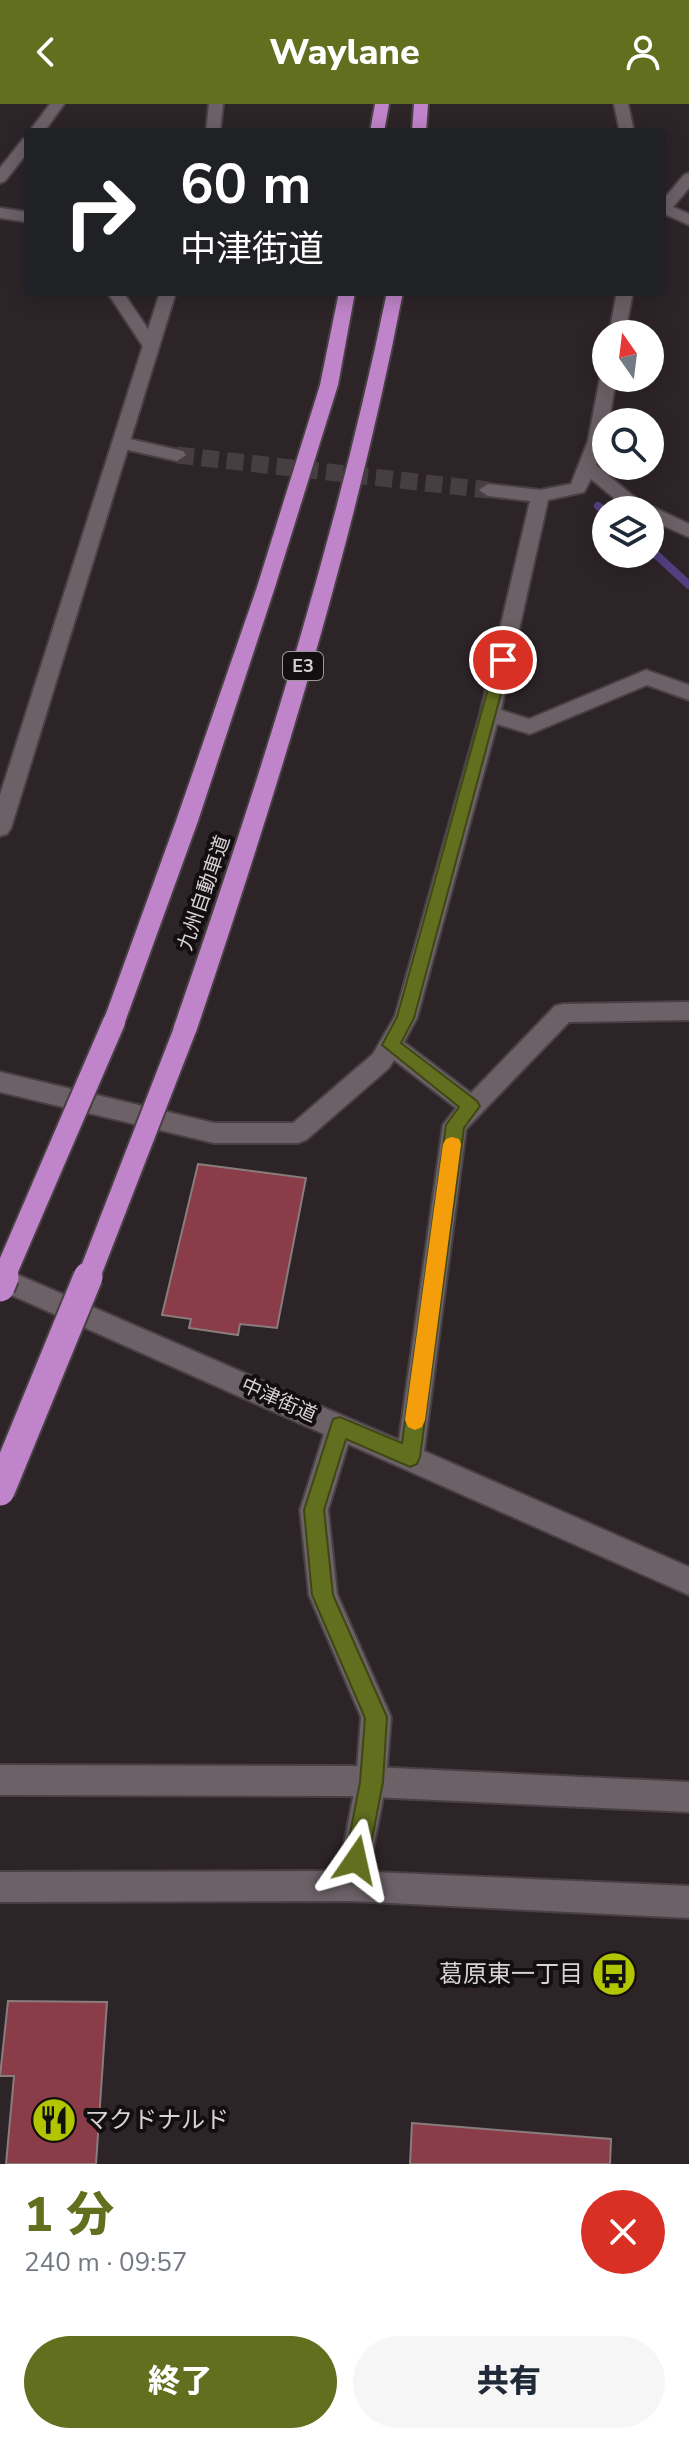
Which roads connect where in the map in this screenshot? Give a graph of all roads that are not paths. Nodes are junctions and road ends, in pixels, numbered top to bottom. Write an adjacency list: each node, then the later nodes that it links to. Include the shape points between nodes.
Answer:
1 (57, 104): 6 (street)
2 (216, 104): 7 (street)
3 (382, 104): 8 (highway)
4 (421, 104): 9 (highway)
5 (621, 104): 10 (street)
6 (39, 128)
7 (213, 128)
8 (378, 128)
9 (419, 128)
10 (626, 128)
11 (24, 147): 12 (street)
12 (0, 178)
13 (689, 178): 14 (street)
14 (666, 205)
15 (666, 209): 18 (street)
16 (0, 213): 17 (street)
17 (24, 216)
18 (689, 220)
19 (118, 296): 25 (street)
20 (167, 296): 25 (street)
21 (346, 296): 43 (highway, 九州自動車道, bridge, via 329,385 266,587 114,1022)
22 (394, 296): 46 (highway, 九州自動車道 / E3, bridge, via 379,383 325,591 256,824 184,1032)
23 (624, 296): 24 (street)
24 (620, 320)
25 (150, 344): 27 (street)
26 (606, 392): 29 (street)
27 (121, 443): 28 (street); 37 (street)
28 (177, 455)
29 (587, 467): 31 (street, via 578,488); 32 (street)
30 (488, 490): 31 (street)
31 (540, 496): 36 (street)
32 (622, 496)
33 (664, 519): 34 (street)
34 (689, 531)
35 (689, 693): 36 (street, via 646,677 530,727)
36 (490, 714): 39 (street, via 406,1018)
37 (0, 828)
38 (689, 1011): 41 (street, via 563,1013)
39 (391, 1045): 40 (street, via 381,1061 298,1133 214,1133); 41 (street)
40 (0, 1082)
41 (471, 1106): 45 (street, via 455,1125)
42 (0, 1278): 44 (street, 中津街道)
43 (0, 1287)
44 (340, 1426): 45 (street, 中津街道); 49 (street, via 314,1510 323,1595 376,1717)
45 (410, 1457): 47 (street, 中津街道)
46 (0, 1491)
47 (689, 1581)
48 (0, 1780): 49 (street)
49 (371, 1782): 50 (street); 51 (street)
50 (689, 1797)
51 (351, 1886): 52 (street); 53 (street)
52 (0, 1887)
53 (689, 1902)

